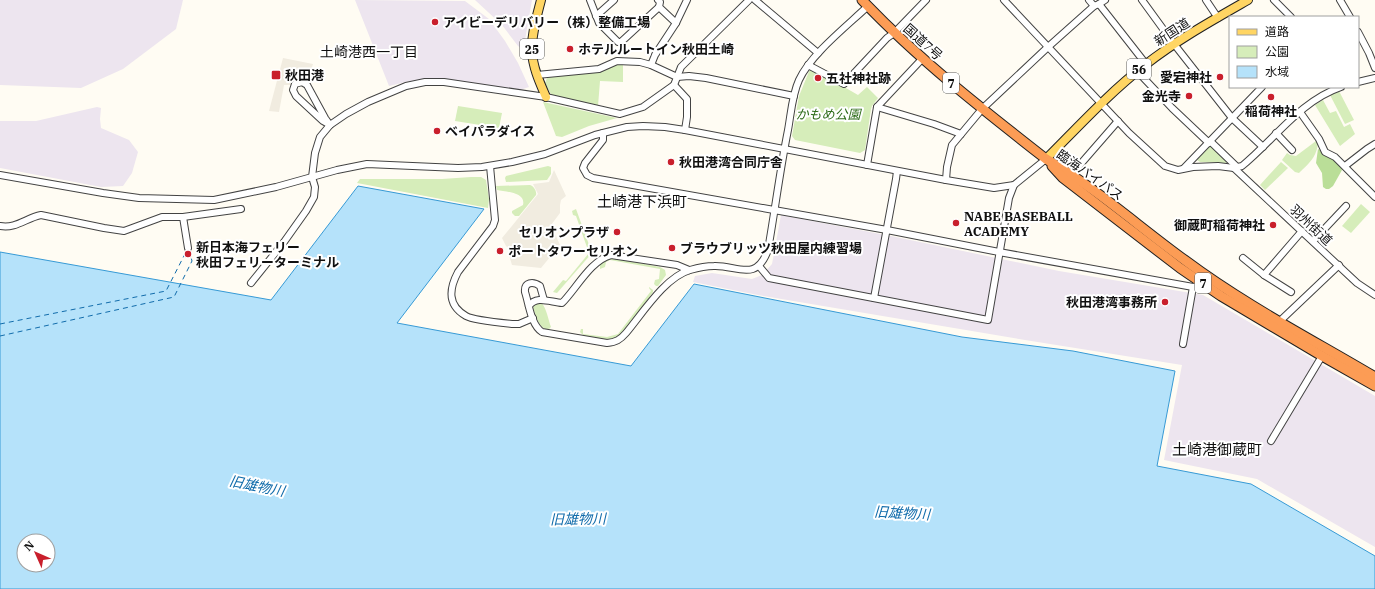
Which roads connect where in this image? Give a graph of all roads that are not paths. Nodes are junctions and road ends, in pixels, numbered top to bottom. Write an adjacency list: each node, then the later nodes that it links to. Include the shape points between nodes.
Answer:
1 (541, 0): 37 (main road, 25, via 532,52)
2 (590, 0): 20 (street)
3 (614, 0): 20 (street)
4 (658, 0): 19 (street)
5 (687, 0): 24 (street)
6 (749, 0): 38 (street, via 681,67)
7 (755, 0): 30 (street)
8 (926, 0): 25 (street)
9 (1004, 0): 28 (street)
10 (1089, 0): 18 (street)
11 (1105, 0): 18 (street)
12 (1142, 0): 27 (street)
13 (1206, 0): 23 (street)
14 (1248, 0): 23 (main road, 新国道 / 56)
15 (1274, 0): 21 (street)
16 (1340, 0): 22 (street)
17 (865, 3): 25 (highway, 国道7号 / 7); 30 (street)
18 (1097, 5): 28 (street); 32 (street)
19 (659, 7): 20 (street, via 621,42 599,23); 24 (street)
20 (596, 16)
21 (1290, 16)
22 (1349, 16)
23 (1218, 18): 27 (main road, 新国道 / 56)
24 (676, 23): 33 (street)
25 (894, 33): 31 (highway, 国道7号 / 7); 34 (street, via 844,84)
26 (1359, 33): 29 (street)
27 (1174, 44): 32 (main road, 新国道 / 56); 50 (street)
28 (1048, 46): 46 (street); 48 (street)
29 (1372, 52): 35 (street)
30 (818, 53): 34 (street)
31 (922, 59): 47 (street); 48 (highway, 国道7号 / 7)
32 (1146, 64): 36 (main road, 新国道 / 56)
33 (651, 65): 37 (street, via 616,61 599,69); 38 (street)
34 (808, 65): 44 (street, via 799,80)
35 (1375, 68)
36 (1137, 71): 46 (main road, 新国道 / 56); 57 (street, 羽州街道)
37 (537, 75): 45 (main road, 25)
38 (677, 77): 41 (street); 44 (street, via 706,78)
39 (1375, 78): 40 (street)
40 (1359, 81)
41 (674, 84): 45 (street, via 642,107 620,114); 53 (street, via 687,99)
42 (1261, 88): 50 (street)
43 (1339, 88): 49 (street)
44 (794, 96): 60 (street)
45 (546, 97): 52 (street, via 444,82 425,82 406,86 368,102)
46 (1101, 103): 51 (street); 62 (main road, 新国道 / 56)
47 (877, 107): 55 (street); 63 (street)
48 (982, 109): 55 (street); 62 (highway, 国道7号 / 7)
49 (1300, 112): 56 (street); 65 (street, via 1325,152)
50 (1232, 118): 57 (street); 59 (street)
51 (1118, 121): 66 (street, via 1165,166 1178,170); 70 (street)
52 (330, 124): 52 (street, via 323,121 296,96 293,90 295,84 302,82 307,85); 71 (street, via 320,137)
53 (685, 130): 54 (street, via 643,126); 60 (street)
54 (603, 133): 64 (street, via 545,154); 78 (street, via 604,140 584,163 583,168 593,178)
55 (961, 134): 72 (street, via 952,145)
56 (1276, 134): 59 (street); 61 (street)
57 (1209, 142): 66 (street); 67 (street, 羽州街道)
58 (1375, 144): 65 (street)
59 (1263, 147): 67 (street, via 1242,166)
60 (784, 149): 63 (street); 78 (street)
61 (1292, 150)
62 (1046, 159): 70 (highway, 臨海バイパス / 7); 74 (street); 91 (highway, 臨海バイパス / 7, via 1063,178 1180,268)
63 (867, 164): 68 (street)
64 (490, 166): 71 (street, via 458,168 367,164); 99 (street, via 496,220 453,280 452,301 467,317 512,324)
65 (1345, 166): 75 (street)
66 (1184, 168): 67 (street)
67 (1236, 168): 82 (street, 羽州街道)
68 (897, 171): 72 (street); 81 (street)
69 (1, 175): 71 (street, via 139,198 214,200); 73 (street)
70 (1071, 175): 91 (highway, 臨海バイパス / 7, via 1186,261)
71 (312, 177): 92 (street, via 314,197 306,211)
72 (946, 180): 74 (street, via 994,188)
73 (0, 182)
74 (1014, 185): 85 (street, via 1009,198)
75 (1375, 197)
76 (1346, 206): 83 (street)
77 (241, 209): 79 (street)
78 (775, 210): 81 (street); 88 (street, via 768,250)
79 (183, 217): 80 (street, via 162,217 124,231 41,215 13,226); 84 (street)
80 (0, 226)
81 (887, 230): 85 (street); 96 (street)
82 (1302, 231): 83 (street, 羽州街道); 90 (street)
83 (1313, 241): 87 (street, 羽州街道)
84 (188, 248)
85 (999, 252): 93 (street); 96 (street, via 988,320)
86 (1243, 258): 90 (street)
87 (1339, 265): 95 (street, 羽州街道, via 1357,283); 100 (street)
88 (759, 266): 89 (street, via 747,270 714,266); 96 (street, via 769,278)
89 (689, 270): 97 (street, via 677,265 605,256 562,303); 99 (street, via 666,283 626,333 614,342 542,332 535,325)
90 (1264, 275): 94 (street)
91 (1208, 282): 93 (street); 100 (highway, 臨海バイパス / 7); 102 (highway, 臨海バイパス / 7, via 1221,296)
92 (251, 283)
93 (1193, 287): 101 (street)
94 (1291, 292)
95 (1375, 295)
96 (874, 298)
97 (544, 300): 98 (street, via 534,300); 98 (street, via 540,286 531,282 524,288)
98 (529, 306): 99 (street)
99 (533, 318)
100 (1280, 321): 103 (highway, 臨海バイパス / 7)
101 (1183, 344)
102 (1322, 356): 104 (highway, 臨海バイパス / 7); 105 (street)
103 (1375, 377)
104 (1375, 386)
105 (1271, 441)

